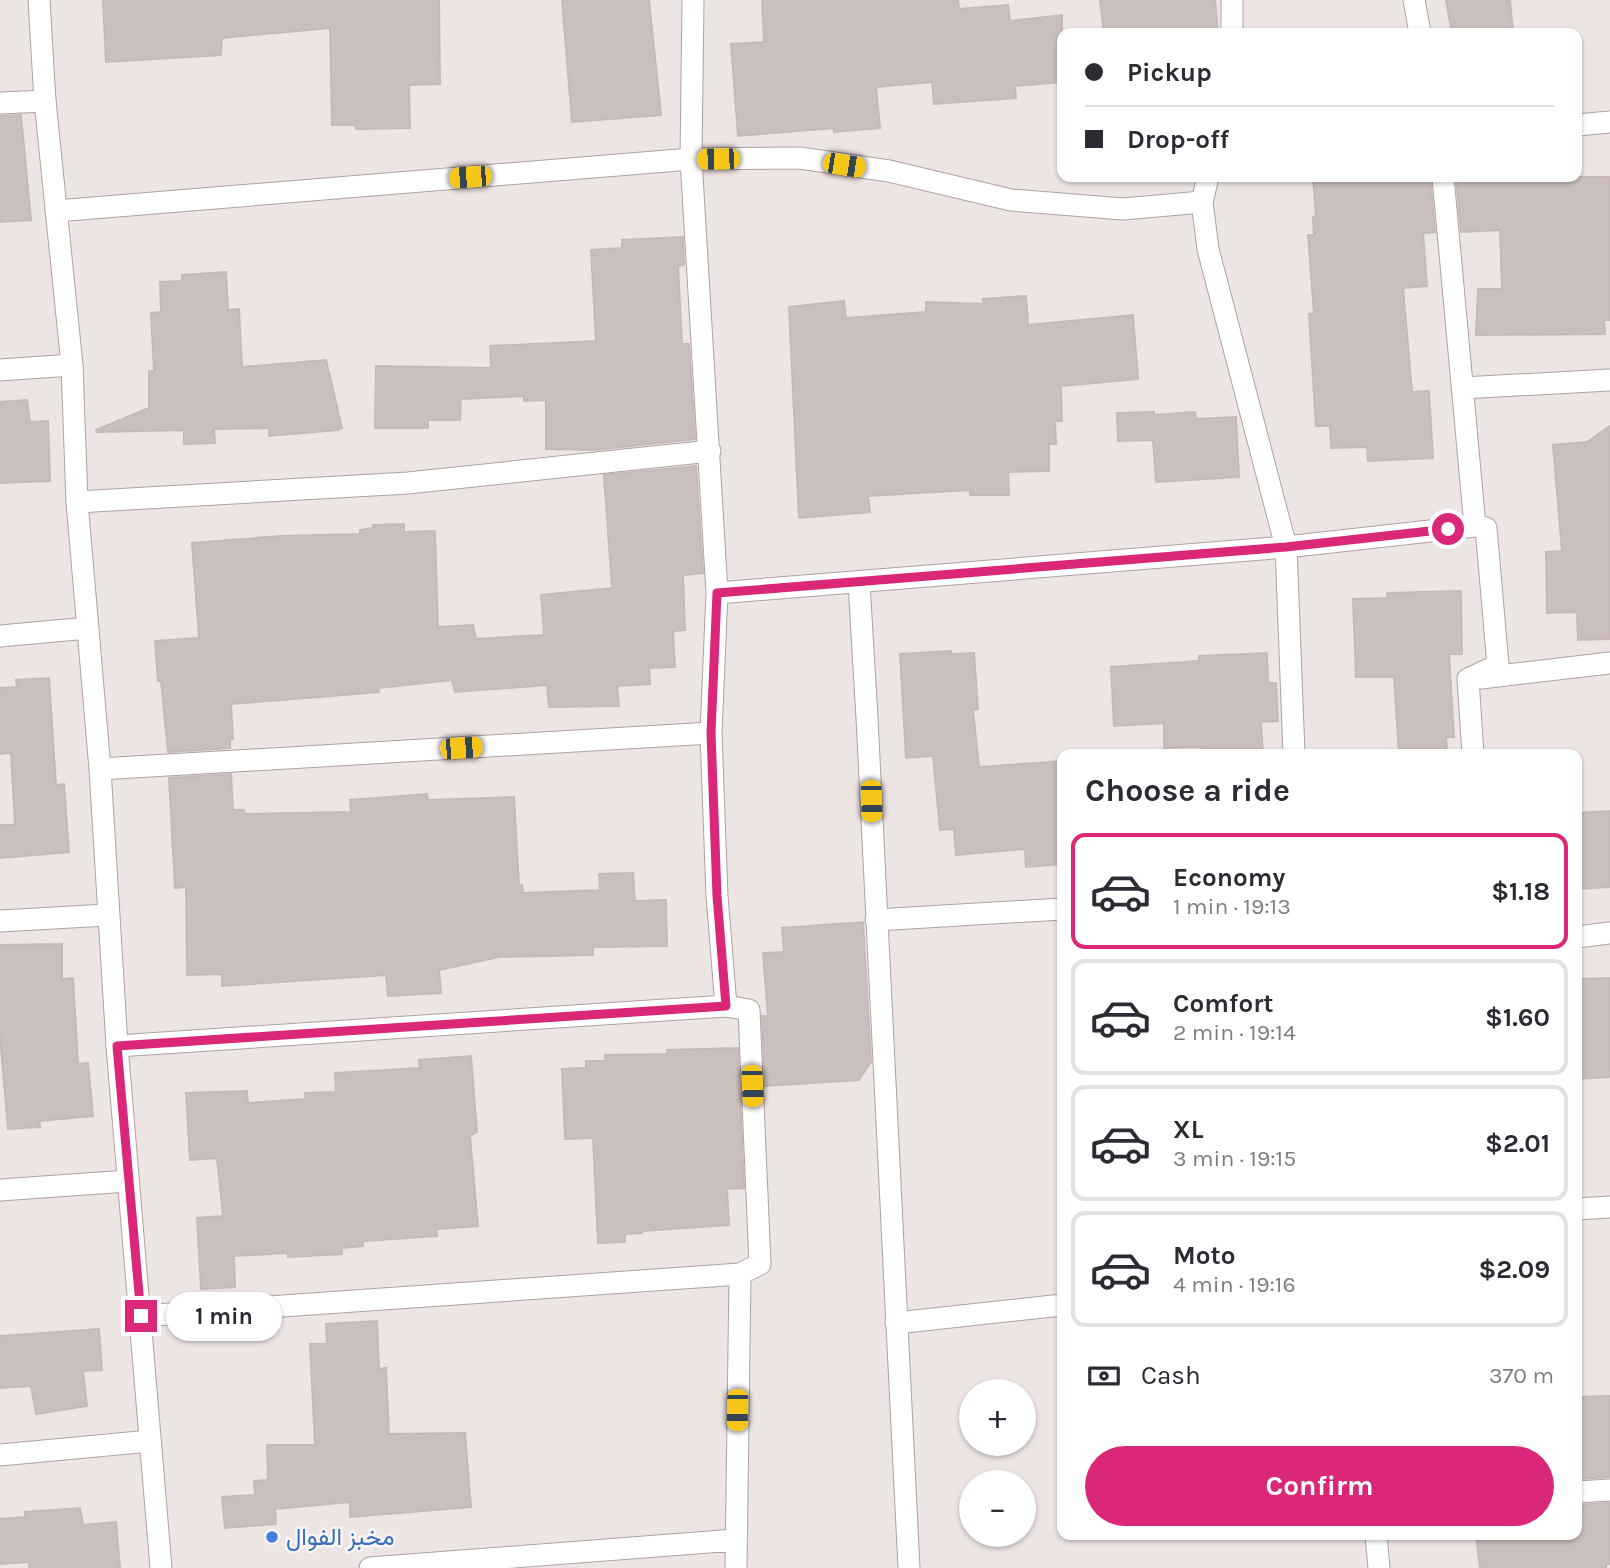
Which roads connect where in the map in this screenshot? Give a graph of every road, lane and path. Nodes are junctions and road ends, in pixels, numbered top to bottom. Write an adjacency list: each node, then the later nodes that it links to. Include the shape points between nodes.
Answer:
1 (39, 0): 7 (street)
2 (693, 0): 11 (street)
3 (1232, 0): 5 (street)
4 (1414, 0): 6 (street)
5 (1232, 28)
6 (1419, 28)
7 (45, 100): 8 (street); 15 (street)
8 (0, 103)
9 (1610, 122): 10 (street)
10 (1582, 125)
11 (691, 159): 14 (street, via 800,158 889,171 1011,200 1123,209); 15 (street); 20 (street)
12 (1208, 182): 14 (street)
13 (1443, 182): 19 (street)
14 (1202, 202): 23 (street, via 1208,249)
15 (56, 211): 16 (street)
16 (72, 365): 17 (street); 21 (street)
17 (0, 370)
18 (1610, 380): 19 (street)
19 (1462, 388): 22 (street)
20 (710, 451): 21 (street, via 408,483); 25 (street)
21 (77, 502): 26 (street)
22 (1475, 526): 23 (street); 29 (street, via 1486,528 1498,665)
23 (1286, 547): 24 (street); 31 (street)
24 (859, 583): 25 (street); 36 (street)
25 (717, 593): 30 (street)
26 (88, 628): 27 (street); 33 (street)
27 (0, 636)
28 (1610, 663): 29 (street)
29 (1468, 679): 32 (street)
30 (711, 733): 33 (street); 40 (street)
31 (1294, 749)
32 (1473, 749)
33 (100, 769): 35 (street)
34 (1057, 909): 36 (street)
35 (107, 915): 37 (street); 41 (street)
36 (876, 920): 49 (street)
37 (0, 921)
38 (1610, 933): 39 (street)
39 (1582, 936)
40 (726, 1006): 41 (street); 46 (street, via 749,1010 760,1264)
41 (117, 1046): 42 (street)
42 (128, 1181): 43 (street); 48 (street)
43 (0, 1190)
44 (1610, 1207): 45 (street)
45 (1582, 1209)
46 (740, 1275): 48 (street); 54 (street)
47 (1057, 1306): 49 (street)
48 (141, 1316): 50 (street)
49 (896, 1323): 59 (street)
50 (150, 1441): 51 (street); 56 (street)
51 (0, 1455)
52 (1610, 1490): 53 (street)
53 (1582, 1492)
54 (735, 1540): 57 (street); 58 (street)
55 (1376, 1540): 60 (street)
56 (161, 1568)
57 (370, 1568)
58 (736, 1568)
59 (909, 1568)
60 (1378, 1568)

